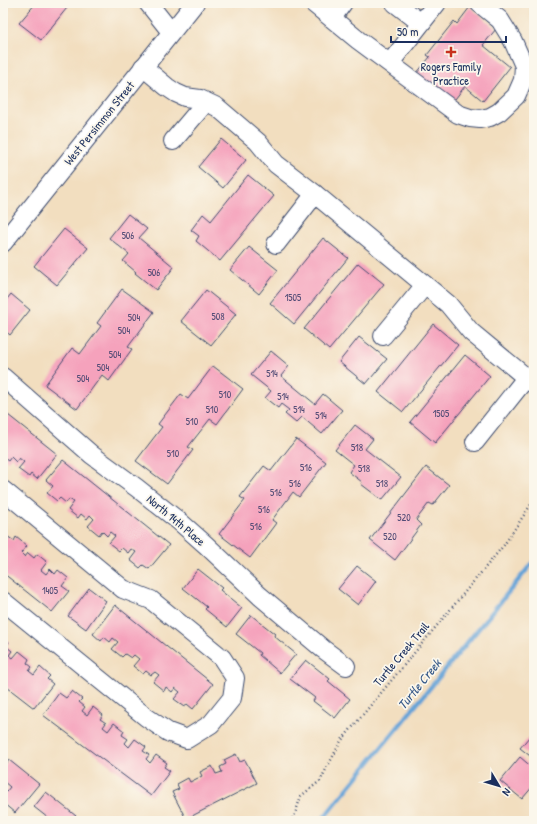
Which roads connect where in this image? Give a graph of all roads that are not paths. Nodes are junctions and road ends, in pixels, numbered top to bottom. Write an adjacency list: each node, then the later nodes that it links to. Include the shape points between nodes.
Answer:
1 (148, 3): 10 (street)
2 (195, 3): 10 (street, West Persimmon Street)
3 (313, 3): 8 (street)
4 (343, 3): 8 (street)
5 (395, 3): 9 (street)
6 (437, 3): 9 (street)
7 (479, 3): 11 (street, via 500,20 524,66 524,80 516,96 499,112 480,119 458,114)
8 (332, 18): 11 (street)
9 (421, 23): 11 (street)
10 (171, 32): 12 (street, West Persimmon Street)
11 (390, 63)
12 (143, 67): 13 (street, via 176,93); 16 (street, West Persimmon Street)
13 (206, 102): 14 (street); 15 (street, via 229,117 258,142 276,164)
14 (173, 141)
15 (315, 194): 17 (street); 18 (street)
16 (3, 243)
17 (276, 244)
18 (425, 285): 19 (street); 21 (street, via 448,304 471,332)
19 (383, 336)
20 (3, 377): 25 (street, North 14th Place, via 92,455 180,522 260,596)
21 (530, 381): 22 (street)
22 (475, 442)
23 (3, 490): 24 (street, via 122,589 151,600 222,658 235,678 232,698 211,724 187,739 168,732)
24 (3, 601)
25 (346, 666)

